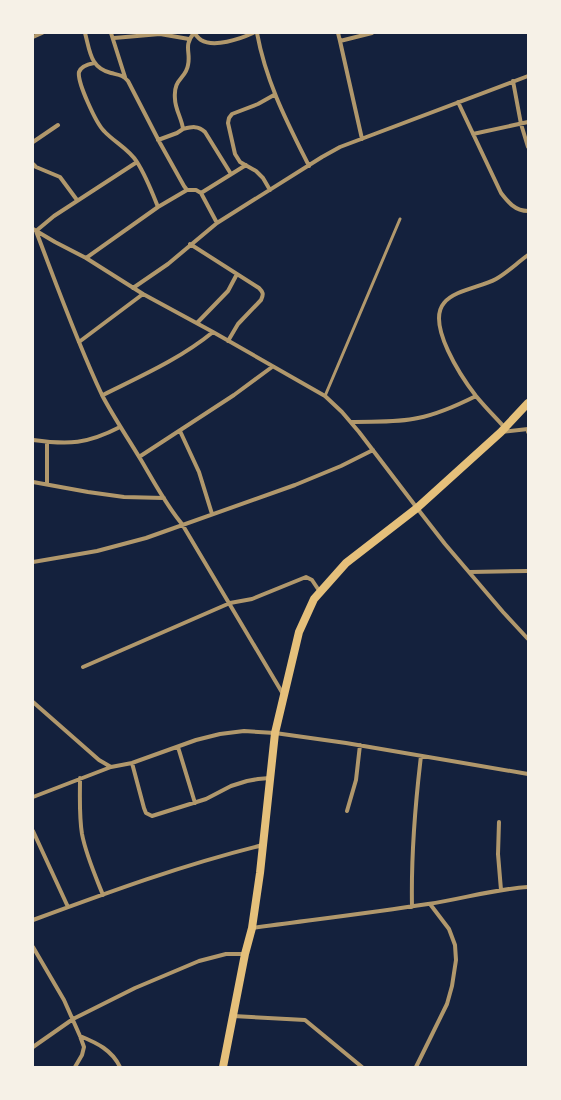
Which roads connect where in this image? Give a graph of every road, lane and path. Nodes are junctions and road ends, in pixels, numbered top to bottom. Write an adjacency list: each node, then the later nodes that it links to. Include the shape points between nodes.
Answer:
1 (42, 33): 10 (street)
2 (86, 33): 15 (street)
3 (111, 33): 11 (street)
4 (237, 33): 13 (street)
5 (253, 33): 13 (street)
6 (257, 33): 19 (street, via 265,70)
7 (338, 33): 14 (street)
8 (372, 33): 14 (street)
9 (150, 34): 11 (street); 12 (street)
10 (33, 37)
11 (114, 38): 17 (street)
12 (189, 38): 13 (street, via 194,33 201,40 210,42); 24 (street, via 188,66 174,91)
13 (239, 39)
14 (340, 41): 26 (street)
15 (94, 63): 17 (street, via 98,68); 30 (street, via 86,65 79,72 88,105 102,130 128,151)
16 (528, 76): 18 (street)
17 (125, 77): 27 (street)
18 (513, 81): 20 (street); 22 (street)
19 (274, 95): 32 (street, via 232,114 229,118 235,154); 33 (street)
20 (458, 102): 25 (street); 26 (street)
21 (528, 122): 22 (street)
22 (521, 124): 25 (street); 29 (street)
23 (58, 125): 28 (street)
24 (182, 129): 27 (street); 34 (street, via 201,128)
25 (473, 134): 40 (street, via 501,193 516,208)
26 (362, 139): 33 (street, via 340,147)
27 (158, 140): 35 (street)
28 (33, 142)
29 (528, 147)
30 (137, 162): 38 (street); 39 (street)
31 (33, 164): 38 (street, via 60,177)
32 (246, 166): 34 (street); 36 (street, via 263,178)
33 (308, 166): 36 (street)
34 (231, 174): 37 (street)
35 (186, 190): 37 (street); 39 (street)
36 (270, 190): 42 (street)
37 (201, 193): 42 (street)
38 (77, 200): 43 (street)
39 (158, 207): 46 (street)
40 (528, 211)
41 (400, 220): 56 (lane)
42 (217, 223): 44 (street)
43 (34, 230): 46 (street); 53 (street)
44 (190, 244): 47 (street); 48 (street, via 168,264)
45 (528, 255): 57 (street, via 495,280 450,297 443,303 440,311 440,326 445,345)
46 (86, 258): 48 (street)
47 (237, 274): 50 (street, via 228,291); 52 (street, via 259,288 263,296 238,324)
48 (133, 288): 49 (street)
49 (143, 294): 50 (street); 53 (street)
50 (197, 323): 51 (street)
51 (213, 332): 52 (street); 55 (street, via 180,356)
52 (228, 341): 54 (street)
53 (79, 342): 55 (street)
54 (272, 367): 56 (street); 63 (street, via 234,396)
55 (103, 395): 60 (street)
56 (325, 396): 59 (street)
57 (476, 396): 59 (street, via 418,418); 61 (street)
58 (528, 403): 61 (main road)
59 (351, 422): 66 (street)
60 (120, 427): 65 (street, via 102,437 85,442); 67 (street)
61 (503, 430): 62 (street); 71 (main road)
62 (528, 430)
63 (180, 431): 67 (street); 72 (street, via 199,472)
64 (33, 440): 65 (street)
65 (47, 442): 69 (street)
66 (373, 450): 71 (street); 72 (street, via 295,485)
67 (139, 457): 70 (street)
68 (33, 482): 69 (street)
69 (47, 484): 70 (street, via 124,497)
70 (164, 498): 73 (street)
71 (417, 508): 76 (street); 77 (main road, via 346,563)
72 (212, 514): 73 (street)
73 (182, 524): 74 (street, via 146,538 97,551); 78 (street)
74 (33, 562)
75 (528, 571): 76 (street)
76 (470, 572): 79 (street)
77 (320, 592): 78 (street, via 312,580 306,578 252,599); 81 (main road, via 298,632)
78 (230, 603): 80 (street); 81 (street)
79 (528, 639)
80 (83, 667)
81 (284, 695): 83 (main road)
82 (33, 702): 88 (street, via 98,760)
83 (275, 733): 84 (street); 85 (street, via 244,731 220,734); 91 (main road)
84 (360, 745): 86 (street); 94 (street, via 354,788)
85 (178, 747): 87 (street); 93 (street)
86 (421, 756): 89 (street); 103 (street, via 415,806)
87 (132, 764): 88 (street); 93 (street, via 146,813 152,816)
88 (111, 767): 90 (street)
89 (528, 774)
90 (80, 778): 92 (street); 100 (street, via 82,834)
91 (270, 778): 93 (street, via 242,783); 97 (main road)
92 (33, 797)
93 (195, 803)
94 (347, 811)
95 (499, 822): 99 (street)
96 (33, 831): 102 (street)
97 (263, 845): 100 (street, via 220,856); 105 (main road)
98 (528, 887): 99 (street)
99 (501, 890): 101 (street)
100 (102, 895): 102 (street)
101 (430, 904): 103 (street); 116 (street, via 449,929 456,960 448,1004)
102 (68, 907): 104 (street)
103 (412, 907): 105 (street)
104 (33, 920)
105 (252, 928): 107 (main road)
106 (33, 947): 109 (street)
107 (245, 954): 108 (main road); 109 (street, via 226,954 199,961 135,988)
108 (233, 1016): 114 (main road); 115 (street, via 305,1020)
109 (74, 1019): 110 (street); 111 (street)
110 (80, 1036): 112 (street, via 84,1047); 113 (street, via 106,1049)
111 (33, 1047)
112 (75, 1067)
113 (120, 1067)
114 (223, 1067)
115 (362, 1067)
116 (416, 1067)

